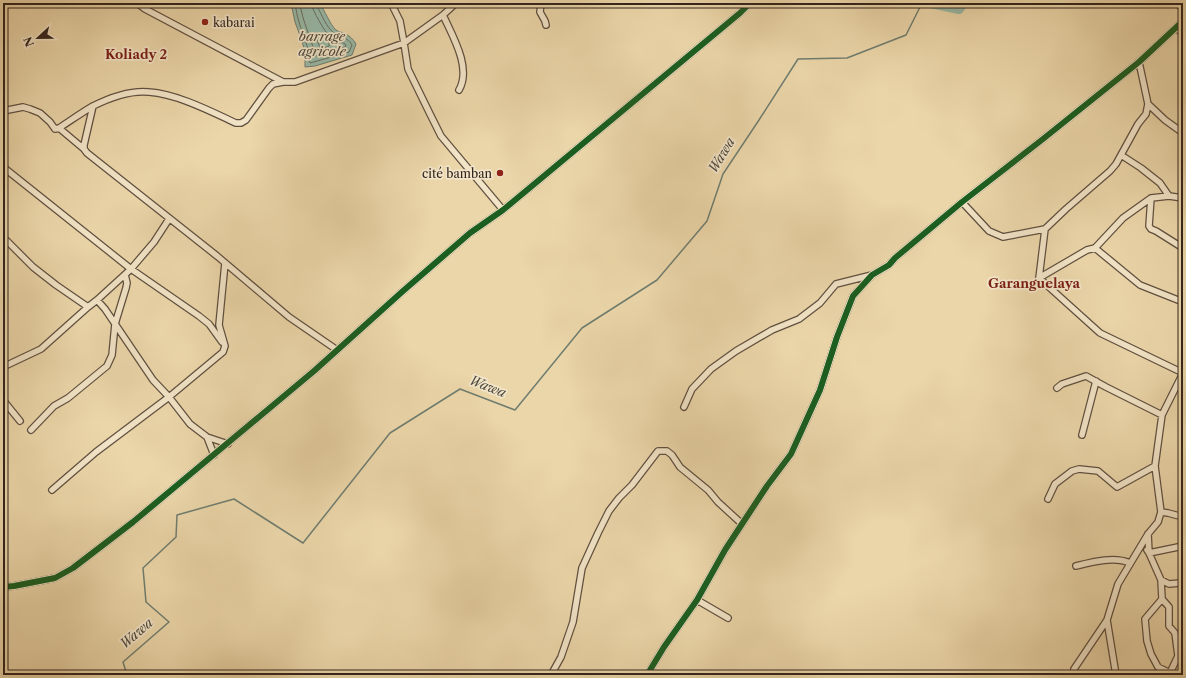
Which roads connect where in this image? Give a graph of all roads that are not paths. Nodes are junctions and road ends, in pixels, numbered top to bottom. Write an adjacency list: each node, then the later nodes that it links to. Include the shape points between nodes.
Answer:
1 (137, 3): 15 (street)
2 (391, 3): 13 (street, via 400,21)
3 (541, 3): 10 (street, via 540,12)
4 (750, 3): 29 (street)
5 (1177, 3): 7 (street)
6 (454, 4): 8 (street)
7 (1183, 9)
8 (443, 15): 13 (street); 16 (street, via 462,59 464,79)
9 (1183, 21): 11 (street)
10 (546, 25)
11 (1177, 28): 12 (street); 14 (street)
12 (1183, 35)
13 (404, 43): 15 (street, via 295,82); 29 (street, via 408,69 441,136)
14 (1139, 62): 17 (street); 28 (street)
15 (283, 82): 18 (street, via 273,84 241,123 158,93 125,94)
16 (459, 90)
17 (1148, 104): 21 (street); 23 (street, via 1146,114)
18 (93, 106): 20 (street); 22 (street)
19 (3, 111): 20 (street, via 23,106 40,113 55,129)
20 (59, 128): 22 (street)
21 (1183, 133)
22 (84, 149): 30 (street)
23 (1121, 154): 25 (street, via 1152,176); 31 (street, via 1110,171)
24 (3, 167): 36 (street)
25 (1169, 196): 26 (street); 27 (street)
26 (1151, 198): 33 (street, via 1123,218); 34 (street, via 1149,226)
27 (1183, 198)
28 (962, 202): 31 (street, via 989,231 1003,237); 38 (street, via 889,265)
29 (503, 210): 45 (street, via 470,234)
30 (169, 219): 35 (street); 36 (street)
31 (1045, 229): 39 (street)
32 (3, 237): 42 (street, via 33,267)
33 (1095, 248): 39 (street, via 1087,250); 41 (street, via 1140,285)
34 (1183, 248)
35 (225, 263): 44 (street, via 219,325); 45 (street, via 289,316)
36 (131, 269): 37 (street); 44 (street, via 209,324)
37 (126, 275): 40 (street); 43 (street, via 126,288)
38 (872, 275): 52 (street, via 836,284 820,303 799,319 772,330 736,351 711,369 692,389); 65 (street, via 853,296 820,390 791,454)
39 (1039, 278): 47 (street, via 1100,333)
40 (97, 300): 42 (street); 43 (street)
41 (1183, 302)
42 (88, 306): 46 (street, via 41,349)
43 (115, 324): 50 (street, via 152,380); 55 (street, via 112,355 107,366 68,398 54,406)
44 (225, 346): 50 (street, via 223,352)
45 (337, 350): 58 (street)
46 (3, 367)
47 (1183, 373): 53 (street)
48 (1096, 380): 49 (street, via 1086,376); 53 (street); 56 (street)
49 (1057, 388)
50 (169, 397): 57 (street, via 190,424); 61 (street, via 96,452)
51 (3, 400): 54 (street)
52 (684, 407)
53 (1162, 415): 60 (street)
54 (20, 421)
55 (31, 430)
56 (1082, 435)
57 (207, 437): 58 (street); 59 (street)
58 (228, 444): 59 (street)
59 (214, 455): 74 (street, via 73,568 55,578)
60 (1155, 466): 62 (street, via 1117,486 1098,471 1072,471 1055,484); 63 (street)
61 (52, 490)
62 (1048, 499)
63 (1161, 512): 64 (street); 66 (street, via 1158,522)
64 (1183, 517)
65 (742, 524): 76 (street); 80 (street, via 708,490 680,467 672,455 667,451 658,451 609,511 598,533 582,568 573,622 561,657)
66 (1148, 534): 67 (street); 69 (street)
67 (1142, 543): 69 (street); 70 (street)
68 (1183, 546): 69 (street)
69 (1149, 552): 72 (street)
70 (1130, 563): 71 (street, via 1099,561); 78 (street, via 1118,584)
71 (1076, 566)
72 (1161, 580): 73 (street, via 1169,584); 75 (street)
73 (1183, 585)
74 (3, 587)
75 (1162, 599): 79 (street, via 1169,607 1170,626 1175,632 1178,656); 79 (street, via 1145,620 1147,641 1158,667)
76 (697, 600): 77 (street); 81 (street)
77 (728, 618)
78 (1107, 620): 82 (street, via 1074,669); 83 (street)
79 (1170, 674): 84 (street)
80 (551, 675)
81 (647, 675)
82 (1074, 675)
83 (1116, 675)
84 (1176, 675)

